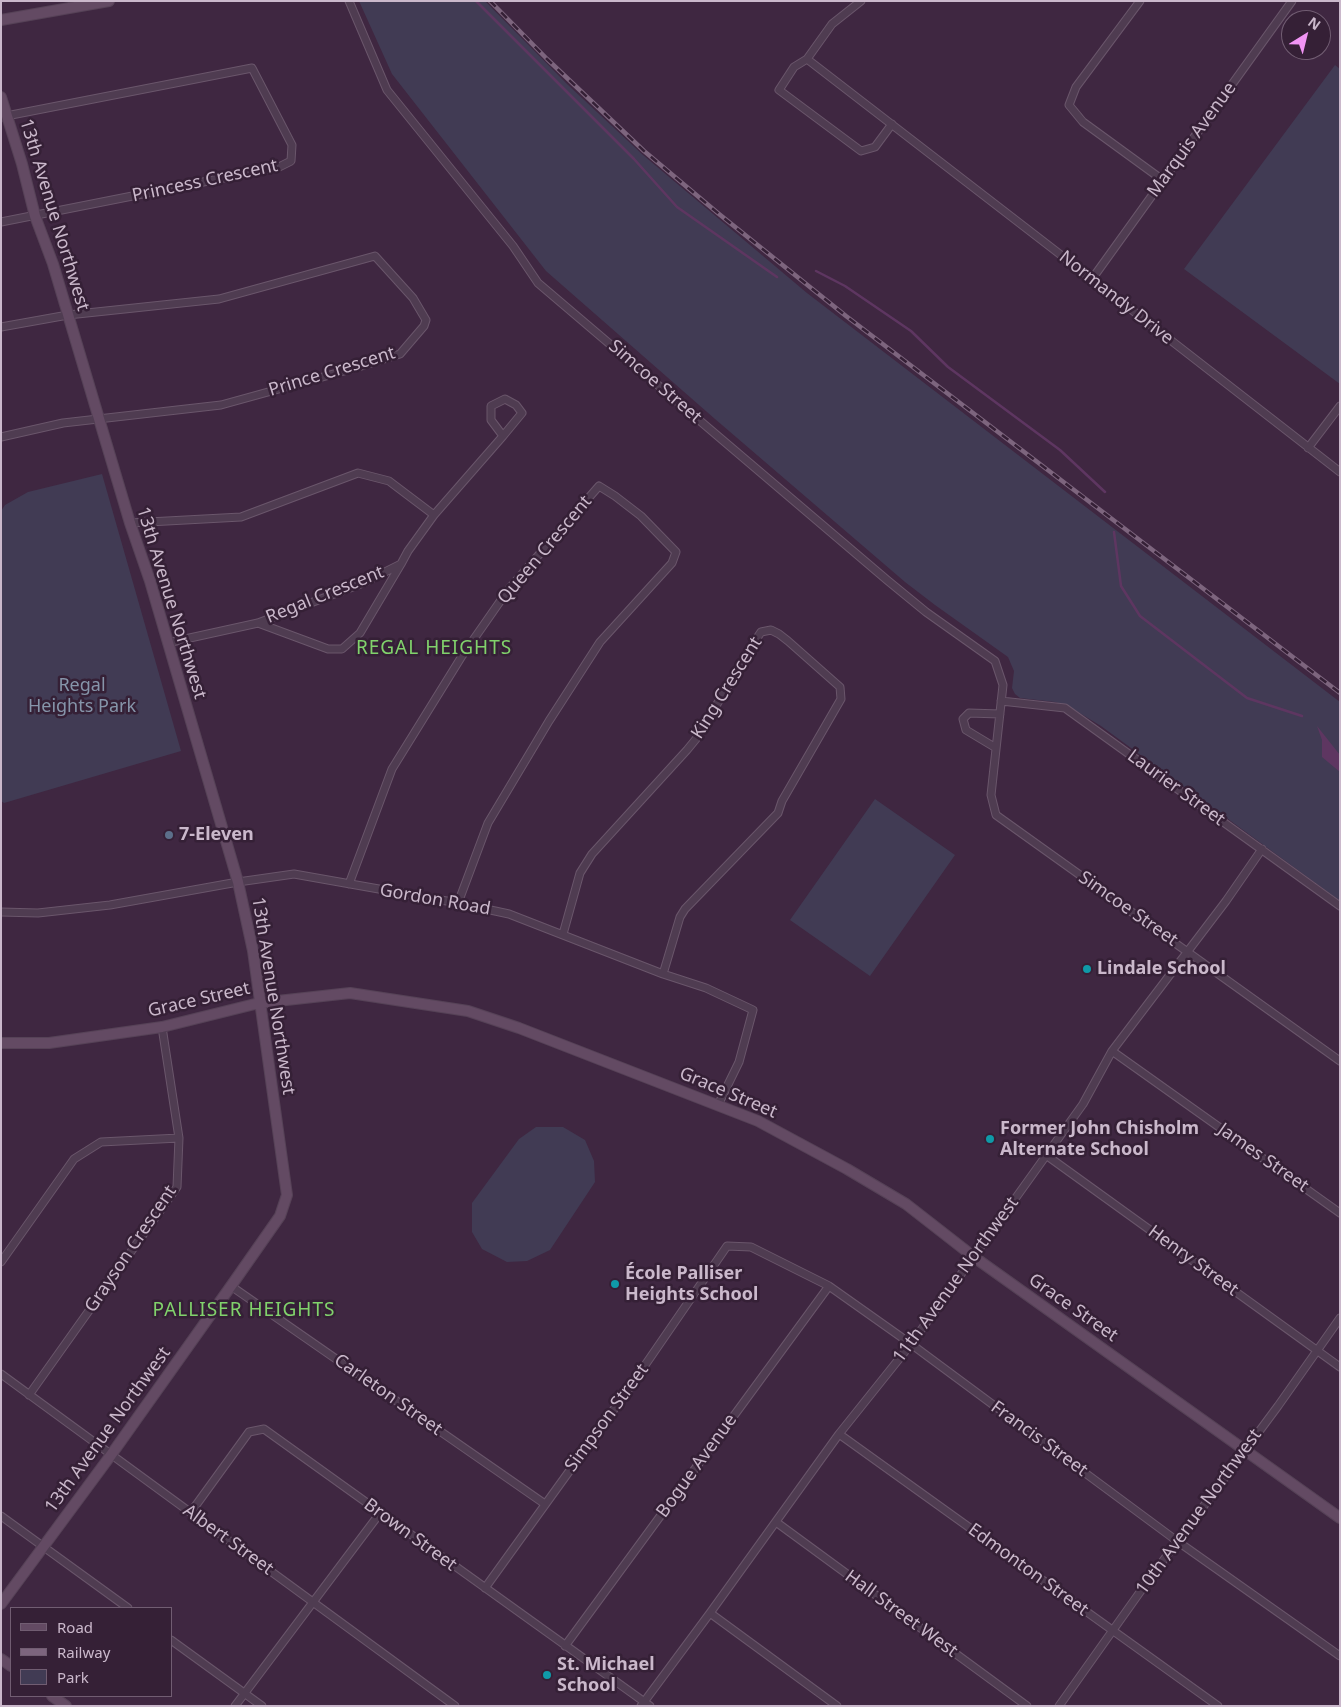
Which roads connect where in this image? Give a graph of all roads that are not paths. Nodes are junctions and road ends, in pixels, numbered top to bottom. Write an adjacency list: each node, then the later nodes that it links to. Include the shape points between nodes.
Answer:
1 (109, 1): 6 (street)
2 (349, 1): 28 (street, Simcoe Street, via 386,90 513,246 538,282 887,580 996,661 1003,685)
3 (861, 1): 7 (street, via 832,24)
4 (1140, 1): 11 (street, via 1076,87 1069,105 1083,122)
5 (1292, 1): 11 (street, Marquis Avenue)
6 (1, 20)
7 (807, 59): 10 (street, Normandy Drive); 10 (street, via 794,67 779,90 861,152 875,147)
8 (1, 97): 9 (street, 13th Avenue Northwest)
9 (4, 117): 12 (street, 13th Avenue Northwest, via 22,164); 12 (street, Princess Crescent, via 252,68 292,145 291,161 279,167)
10 (892, 124): 14 (street, Normandy Drive)
11 (1164, 181): 14 (street, Marquis Avenue)
12 (35, 216): 13 (street); 15 (street, 13th Avenue Northwest)
13 (1, 222)
14 (1092, 279): 21 (street, Normandy Drive)
15 (68, 315): 16 (street); 18 (street, 13th Avenue Northwest); 18 (street, Prince Crescent, via 219,299 375,256 413,298 426,320 400,354 355,368 221,405)
16 (1, 327)
17 (1340, 406): 21 (street)
18 (99, 419): 20 (street, via 62,423); 24 (street, 13th Avenue Northwest)
19 (502, 436): 19 (street, Regal Crescent, via 491,420 491,406 505,399 522,413); 23 (street, Regal Crescent)
20 (1, 437)
21 (1308, 448): 22 (street, Normandy Drive)
22 (1340, 472)
23 (434, 515): 24 (street, via 389,481 358,473 241,517); 25 (street, Regal Crescent)
24 (130, 523): 27 (street, 13th Avenue Northwest)
25 (402, 564): 26 (street, Regal Crescent, via 364,583); 26 (street, via 360,633 342,649 328,650)
26 (258, 623): 27 (street, Regal Crescent)
27 (168, 643): 32 (street, 13th Avenue Northwest)
28 (1001, 701): 29 (street, Simcoe Street); 31 (street, Laurier Street, via 1065,708)
29 (1000, 714): 30 (street, Simcoe Street); 30 (street, via 969,713 963,719 966,730)
30 (996, 748): 38 (street, Simcoe Street, via 991,795 996,815)
31 (1262, 849): 35 (street, Laurier Street); 38 (street, 11th Avenue Northwest)
32 (238, 882): 33 (street, Gordon Road, via 294,874); 36 (street, Gordon Road, via 110,905 38,913); 40 (street, 13th Avenue Northwest, via 253,951)
33 (349, 884): 34 (street, Gordon Road); 34 (street, Queen Crescent, via 392,769 462,656 508,590 599,486 640,516 676,552 672,563 600,642 524,761 488,823)
34 (458, 903): 37 (street, Gordon Road, via 509,914)
35 (1340, 906)
36 (1, 912)
37 (563, 934): 39 (street, Gordon Road); 39 (street, King Crescent, via 580,872 592,854 687,750 761,632 771,630 788,640 840,687 841,699 778,813 685,909)
38 (1187, 951): 43 (street, 11th Avenue Northwest); 44 (street, Simcoe Street)
39 (663, 974): 45 (street, Gordon Road, via 706,988 753,1010 740,1062)
40 (259, 1002): 41 (street, Grace Street); 45 (street, Grace Street, via 350,992 468,1011); 52 (street, 13th Avenue Northwest, via 287,1195 280,1216)
41 (162, 1027): 42 (street, Grace Street, via 49,1043); 46 (street, Grayson Crescent)
42 (1, 1043)
43 (1112, 1051): 47 (street, 11th Avenue Northwest, via 1083,1104); 48 (street, James Street)
44 (1340, 1061)
45 (718, 1104): 50 (street, Grace Street, via 758,1121 906,1204)
46 (179, 1138): 51 (street, via 101,1142 74,1159); 59 (street, Grayson Crescent, via 177,1187)
47 (1046, 1156): 50 (street, 11th Avenue Northwest); 56 (street, Henry Street)
48 (1340, 1213)
49 (727, 1246): 53 (street, Francis Street, via 751,1247); 63 (street, Simpson Street)
50 (974, 1257): 55 (street, 11th Avenue Northwest); 61 (street, Grace Street)
51 (1, 1262)
52 (231, 1286): 62 (street, 13th Avenue Northwest); 63 (street, Carleton Street)
53 (829, 1286): 55 (street, Francis Street); 78 (street, Bogue Avenue)
54 (1340, 1318): 56 (street, 10th Avenue Northwest)
55 (911, 1344): 60 (street, 11th Avenue Northwest); 69 (street, Francis Street)
56 (1317, 1350): 57 (street, Henry Street); 61 (street, 10th Avenue Northwest)
57 (1340, 1367)
58 (1, 1374): 59 (street, Albert Street)
59 (29, 1395): 62 (street, Albert Street)
60 (839, 1434): 68 (street, 11th Avenue Northwest); 76 (street, Edmonton Street)
61 (1245, 1450): 67 (street, Grace Street); 69 (street, 10th Avenue Northwest)
62 (111, 1454): 64 (street, Albert Street); 70 (street, 13th Avenue Northwest)
63 (545, 1504): 71 (street, Simpson Street)
64 (191, 1512): 65 (street, Brown Street, via 249,1432 264,1429); 72 (street, Albert Street)
65 (380, 1513): 71 (street, Brown Street); 72 (street)
66 (1, 1516): 70 (street)
67 (1340, 1518)
68 (776, 1522): 75 (street, 11th Avenue Northwest); 88 (street, Hall Street West)
69 (1177, 1541): 76 (street, 10th Avenue Northwest); 79 (street, Francis Street)
70 (44, 1546): 73 (street, 13th Avenue Northwest); 74 (street)
71 (485, 1588): 78 (street, Brown Street)
72 (314, 1602): 80 (street); 86 (street, Albert Street)
73 (1, 1604)
74 (127, 1607)
75 (710, 1614): 82 (street, 11th Avenue Northwest); 87 (street)
76 (1112, 1630): 89 (street, 10th Avenue Northwest); 90 (street, Edmonton Street)
77 (172, 1641): 80 (street)
78 (565, 1646): 82 (street, Brown Street)
79 (1340, 1656)
80 (244, 1693): 84 (street); 85 (street)
81 (53, 1697): 83 (street)
82 (645, 1704)
83 (66, 1706)
84 (235, 1706)
85 (262, 1706)
86 (455, 1706)
87 (837, 1706)
88 (1026, 1706)
89 (1059, 1706)
90 (1218, 1706)

